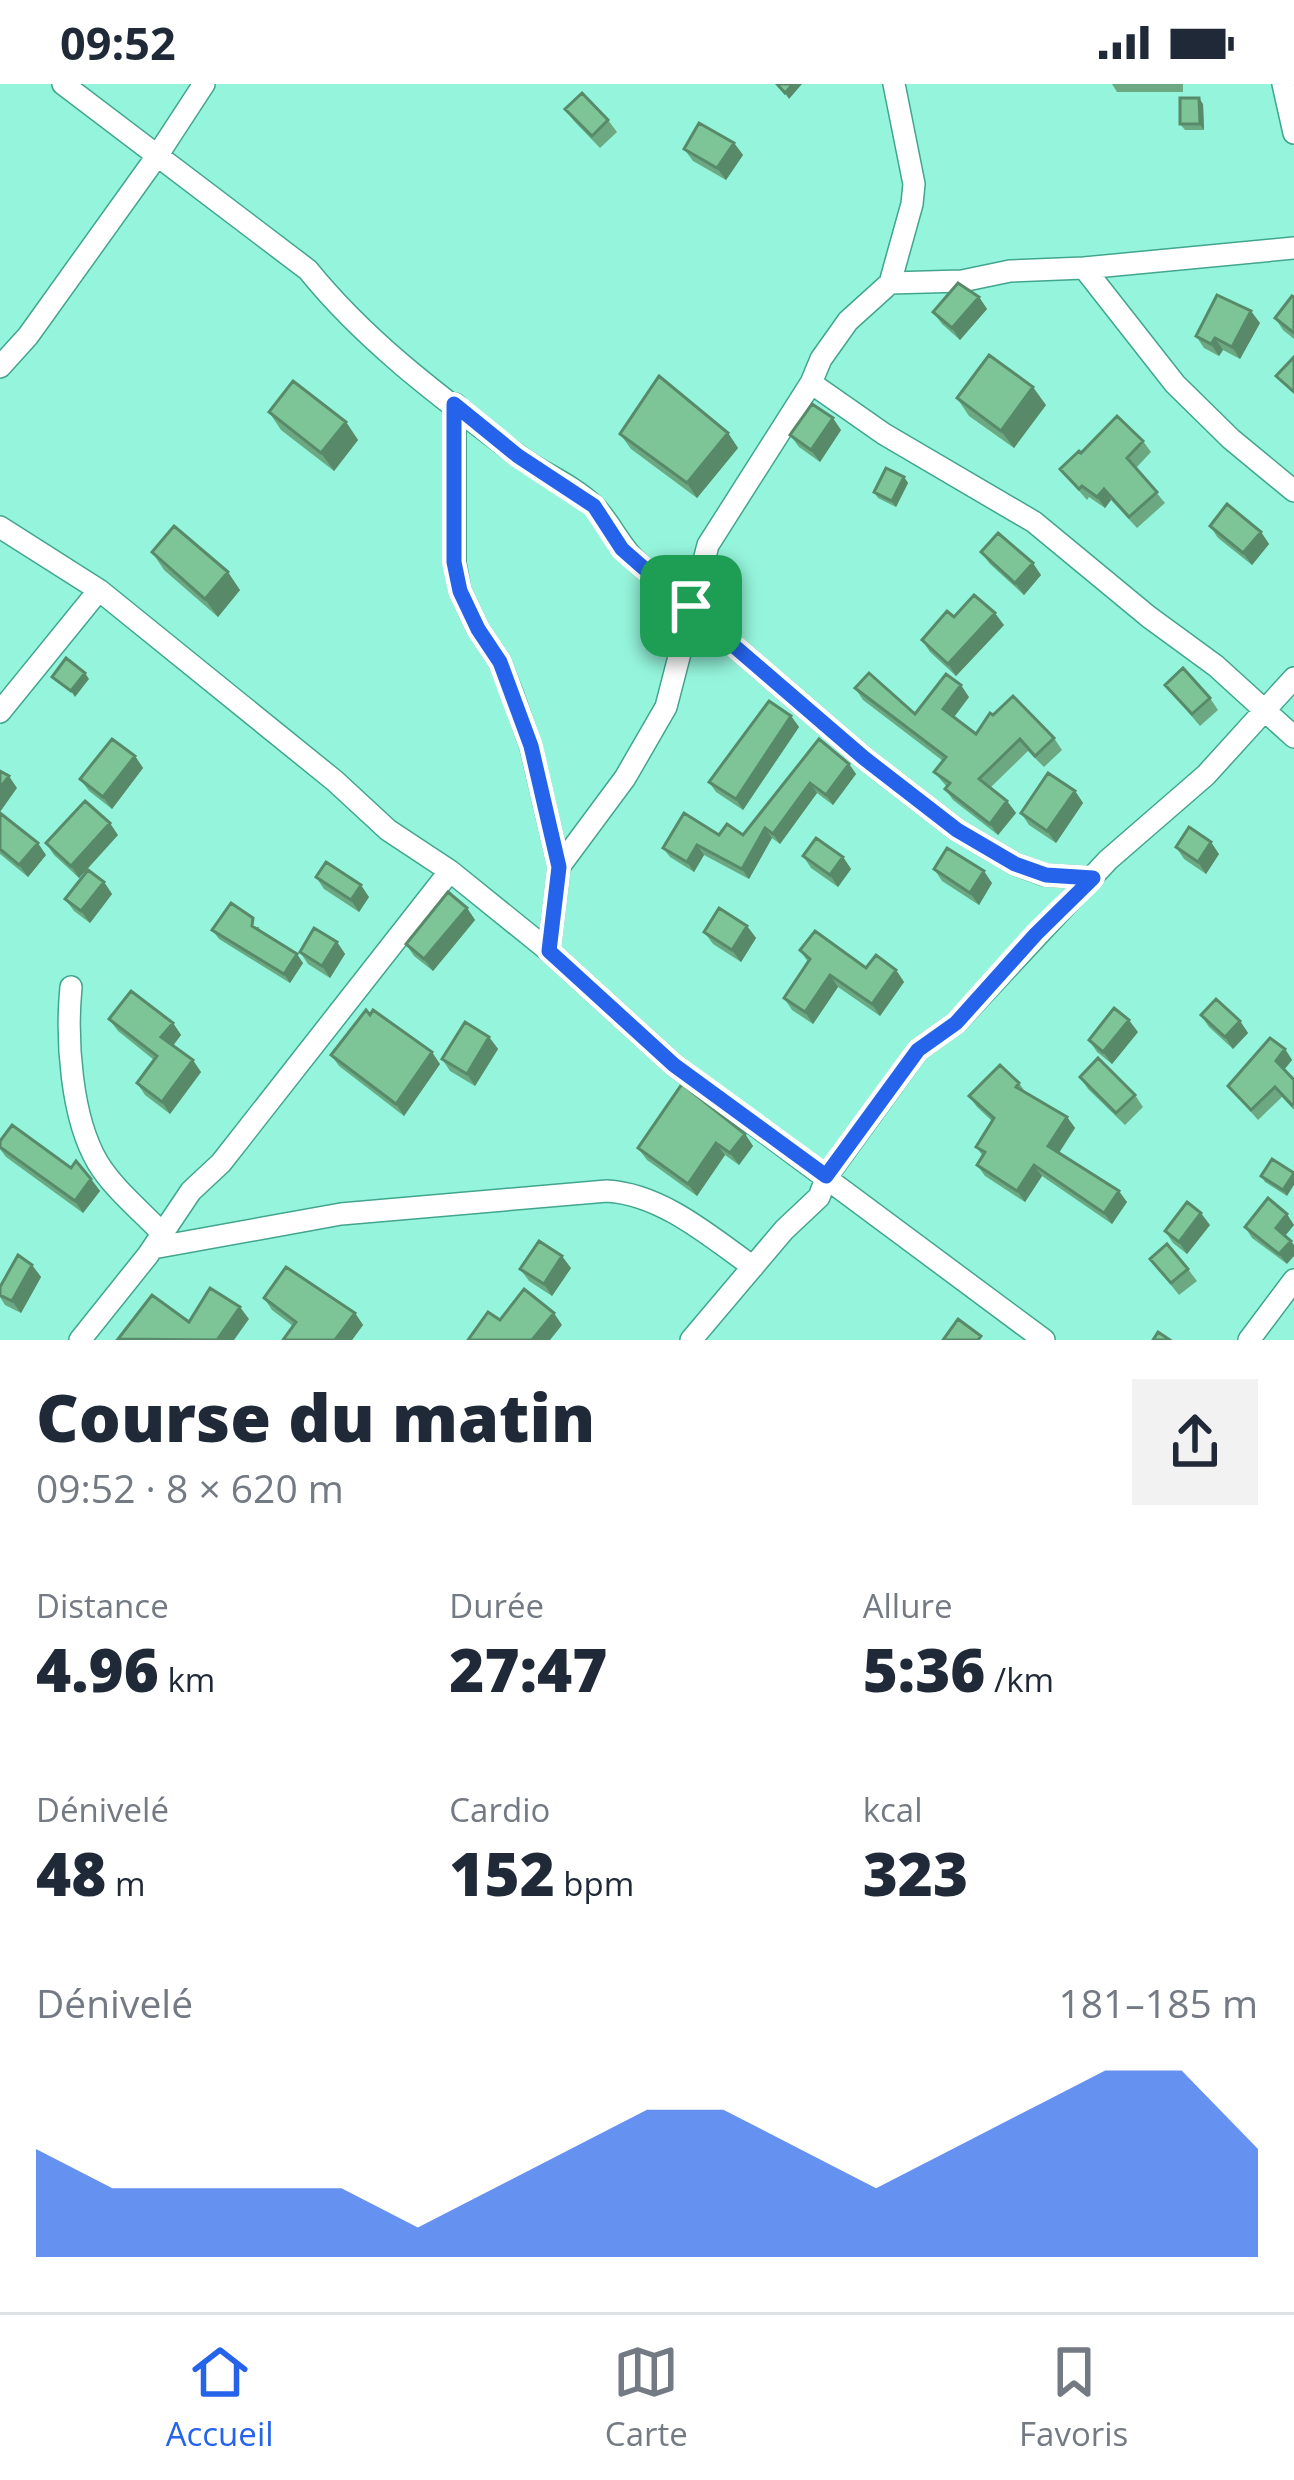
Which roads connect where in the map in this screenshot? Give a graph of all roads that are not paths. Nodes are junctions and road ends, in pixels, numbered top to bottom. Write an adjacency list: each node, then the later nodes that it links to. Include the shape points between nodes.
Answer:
1 (63, 84): 6 (street)
2 (204, 84): 6 (street)
3 (894, 84): 9 (street, via 914,184)
4 (1283, 84): 5 (street)
5 (1294, 133)
6 (158, 156): 10 (street); 12 (street, via 308,270 384,352)
7 (1294, 248): 8 (street)
8 (1084, 268): 9 (street); 13 (street, via 1174,384)
9 (890, 283): 11 (street, via 848,321)
10 (0, 367)
11 (811, 383): 16 (street, via 708,545); 18 (street, via 1034,522)
12 (454, 404): 16 (street, via 594,506 622,549); 21 (street, via 460,591 500,662 531,746)
13 (1294, 491)
14 (0, 527): 15 (street)
15 (99, 590): 19 (street); 22 (street, via 388,830)
16 (691, 606): 21 (street, via 666,707); 23 (street, via 957,830 1046,875)
17 (1294, 678): 18 (street)
18 (1262, 711): 20 (street); 23 (street, via 1206,775)
19 (0, 712)
20 (1294, 736)
21 (559, 867): 24 (street)
22 (450, 872): 24 (street); 27 (street)
23 (1093, 878): 26 (street, via 956,1023 918,1050)
24 (549, 951): 26 (street, via 674,1065)
25 (71, 987): 27 (street, via 72,1064 87,1137)
26 (826, 1176): 28 (street, via 819,1197); 32 (street)
27 (157, 1240): 28 (street, via 341,1214 633,1192); 30 (street)
28 (753, 1267): 31 (street)
29 (1294, 1280): 33 (street)
30 (80, 1340)
31 (691, 1340)
32 (1044, 1340)
33 (1249, 1340)

